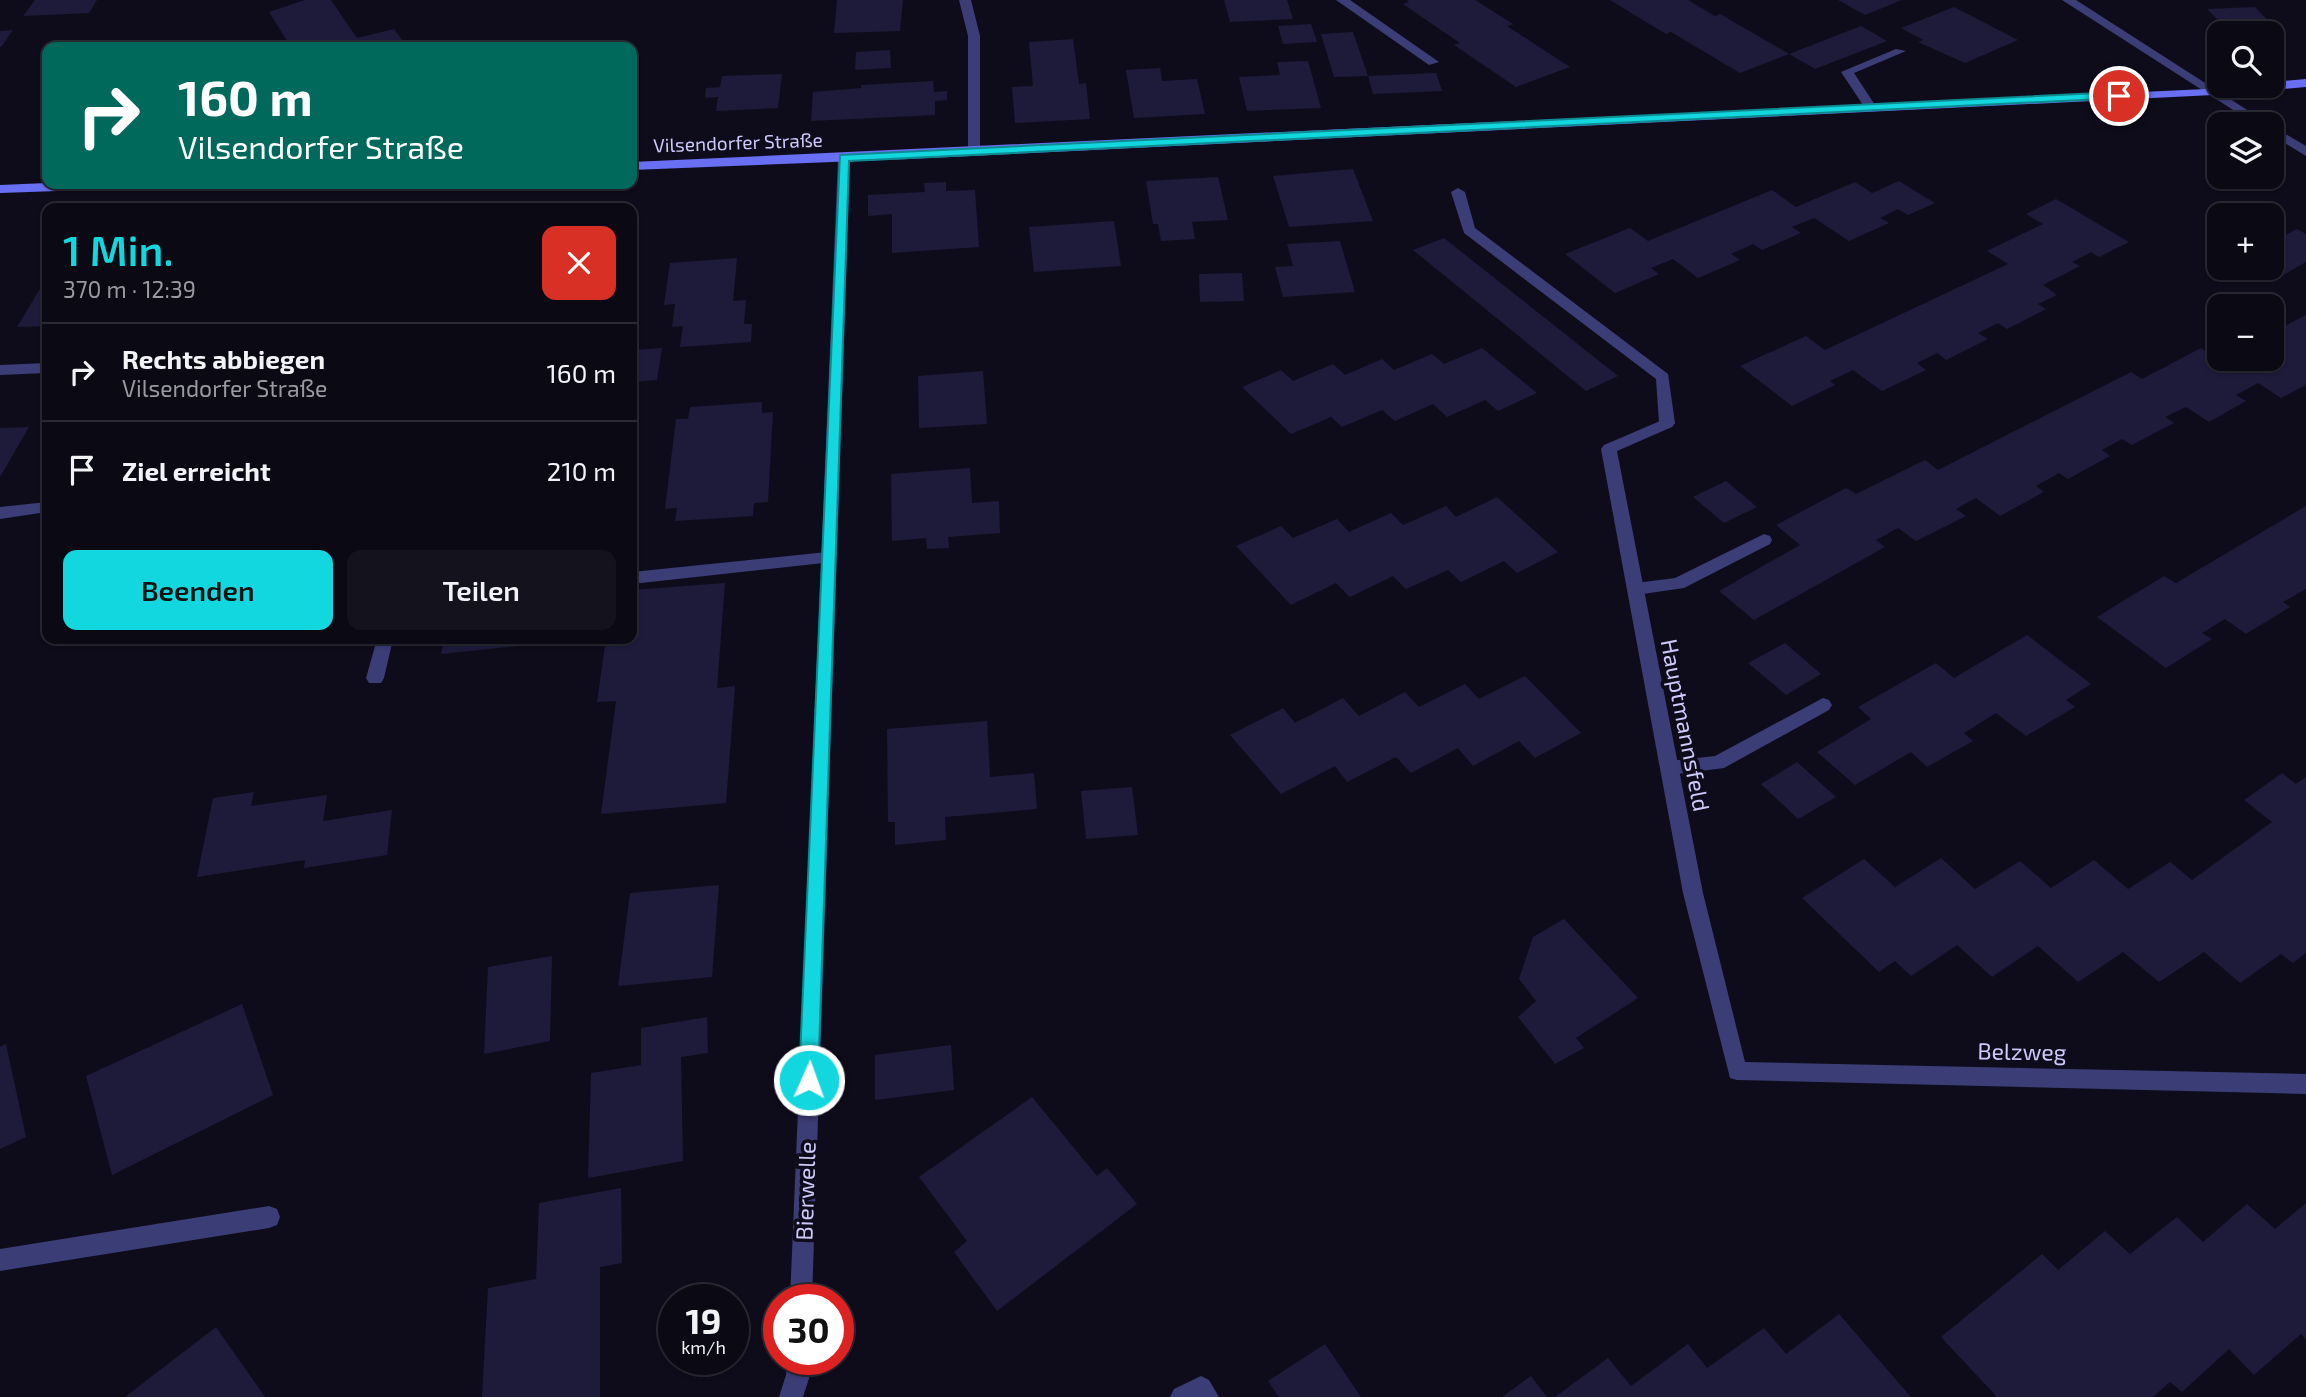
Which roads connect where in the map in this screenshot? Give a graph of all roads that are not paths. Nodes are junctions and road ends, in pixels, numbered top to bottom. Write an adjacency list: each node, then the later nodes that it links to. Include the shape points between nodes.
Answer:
1 (965, 0): 14 (street, via 974,36)
2 (1342, 0): 5 (street)
3 (2068, 0): 8 (street)
4 (1900, 51): 11 (street, via 1847,72)
5 (1433, 62)
6 (2306, 83): 7 (main road, Vilsendorfer Straße)
7 (2284, 85)
8 (2207, 87)
9 (2207, 91): 11 (main road, Vilsendorfer Straße)
10 (2224, 98): 12 (street)
11 (1871, 108): 14 (main road, Vilsendorfer Straße)
12 (2245, 112)
13 (2284, 138): 15 (street)
14 (974, 151): 16 (main road, Vilsendorfer Straße)
15 (2306, 152)
16 (844, 158): 17 (main road, Vilsendorfer Straße); 26 (street, Bierwelle)
17 (637, 166)
18 (42, 188): 19 (main road)
19 (0, 189)
20 (1458, 192): 28 (street, Hauptmannsfeld, via 1469,230 1663,377 1667,423 1609,449)
21 (42, 368): 22 (street)
22 (0, 370)
23 (42, 508): 24 (street)
24 (0, 513)
25 (1763, 540): 28 (street, via 1678,584)
26 (827, 558): 27 (street); 37 (street, Bierwelle)
27 (637, 577)
28 (1636, 589): 32 (street, Hauptmannsfeld)
29 (384, 644): 30 (street)
30 (375, 678)
31 (1823, 705): 32 (street, via 1718,763)
32 (1670, 768): 33 (street, Hauptmannsfeld, via 1693,892)
33 (1737, 1071): 34 (street, Belzweg)
34 (2306, 1084)
35 (269, 1217): 36 (street)
36 (0, 1261)
37 (802, 1284)
38 (798, 1375): 39 (street)
39 (790, 1397)
40 (1182, 1397): 41 (street, via 1201,1388)
41 (1207, 1397)

